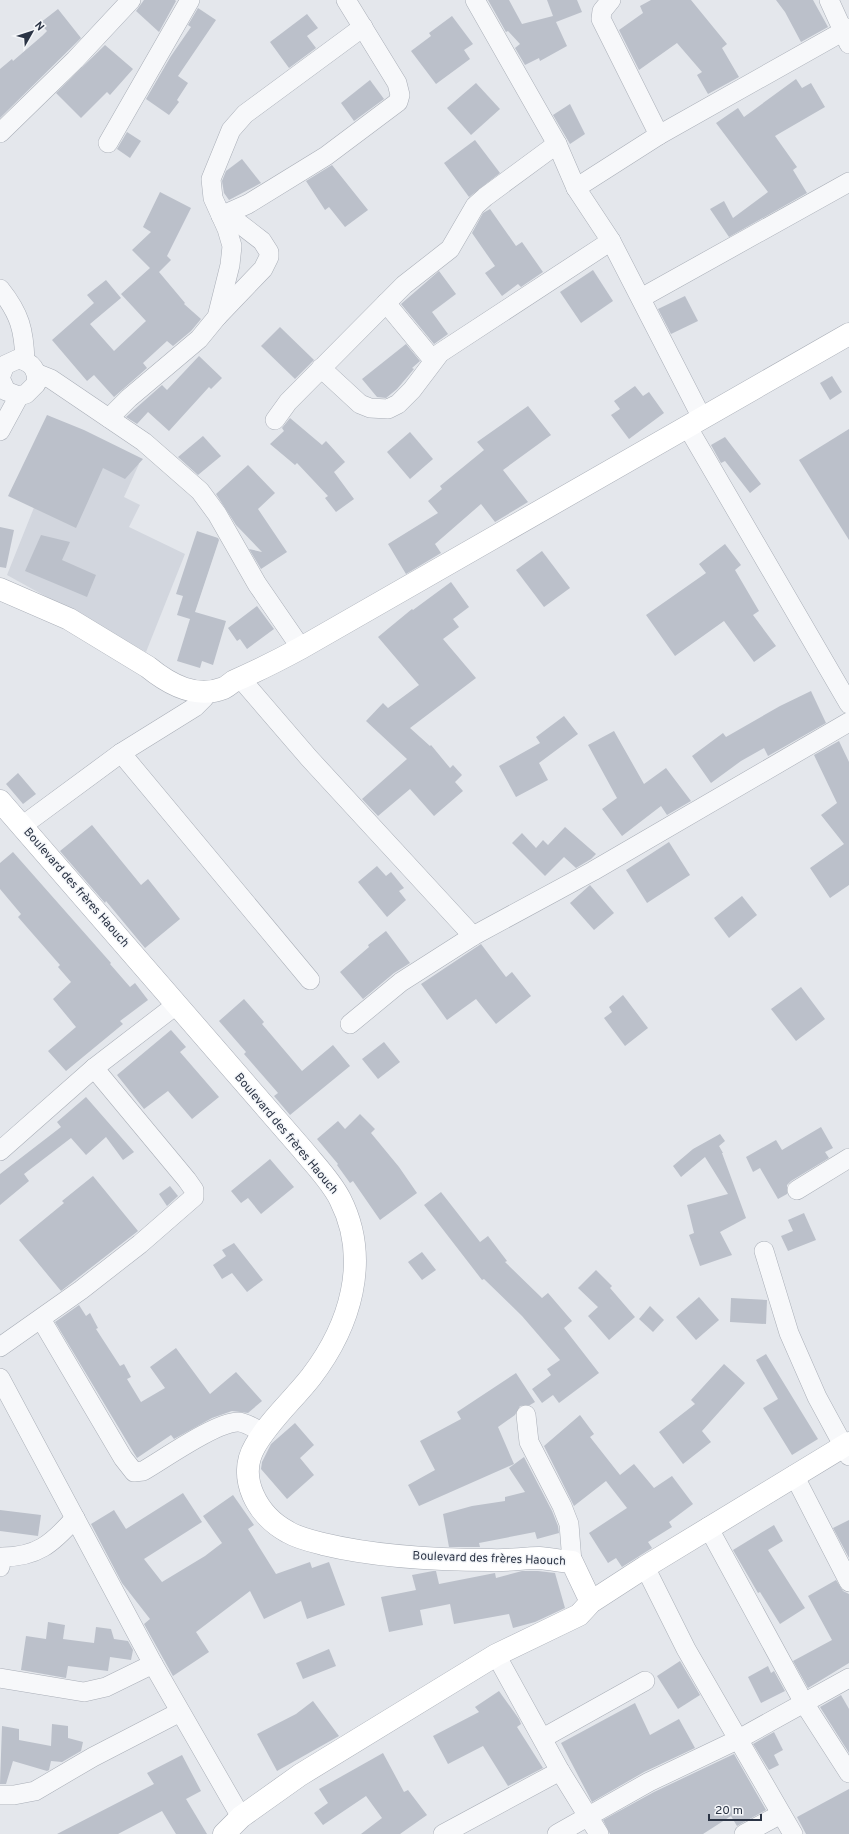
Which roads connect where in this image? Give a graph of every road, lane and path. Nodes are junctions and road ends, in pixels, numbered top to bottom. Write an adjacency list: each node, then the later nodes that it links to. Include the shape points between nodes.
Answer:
1 (131, 0): 9 (street, via 70,66)
2 (190, 0): 11 (street)
3 (346, 0): 7 (street)
4 (475, 0): 12 (street)
5 (611, 0): 10 (street, via 602,11 601,19)
6 (828, 0): 8 (street)
7 (363, 27): 15 (street, via 237,122 231,130 211,179 213,198); 15 (street, via 397,83 400,95 398,102 326,156)
8 (847, 35): 10 (street)
9 (0, 133)
10 (659, 135): 14 (street)
11 (108, 143)
12 (557, 144): 14 (street); 19 (street, via 485,196 475,206 450,249 404,285)
13 (849, 182): 18 (street)
14 (576, 188): 16 (street)
15 (224, 216): 20 (street, via 230,238 231,255); 20 (street, via 262,240 269,257 264,269)
16 (611, 240): 18 (street); 22 (street, via 469,333)
17 (0, 289): 23 (street, via 20,320)
18 (641, 298): 29 (street)
19 (386, 303): 22 (street); 24 (street)
20 (217, 317): 27 (street, via 199,339 128,398)
21 (849, 334): 29 (main road)
22 (433, 360): 24 (street, via 405,398 388,409 380,410 360,404)
23 (31, 367): 25 (street, via 18,359); 26 (street, via 36,384 32,390); 27 (street)
24 (321, 368): 28 (street, via 288,402)
25 (1, 370): 26 (street, via 0,378 6,391)
26 (19, 396): 30 (street)
27 (109, 418): 32 (street, via 144,442 200,491)
28 (275, 420)
29 (694, 422): 32 (main road); 36 (street)
30 (0, 431)
31 (0, 589): 33 (main road, via 69,619)
32 (301, 648): 34 (main road)
33 (148, 668): 34 (main road, via 164,668 206,678); 35 (main road, via 182,689)
34 (237, 681): 35 (main road); 41 (street)
35 (207, 692): 38 (street, via 195,707)
36 (849, 704)
37 (849, 722): 41 (street, via 593,871)
38 (121, 753): 40 (street); 42 (street)
39 (0, 801): 40 (main road, Boulevard des frères Haouch)
40 (22, 826): 43 (main road, Boulevard des frères Haouch)
41 (473, 936): 44 (street, via 401,982)
42 (310, 980)
43 (176, 1005): 45 (street); 54 (main road, Boulevard des frères Haouch, via 330,1183 344,1206 354,1239 355,1279 336,1336 310,1378)
44 (350, 1024)
45 (94, 1068): 46 (street); 50 (street, via 188,1180 195,1195 140,1244)
46 (0, 1151)
47 (849, 1158): 48 (street)
48 (797, 1190)
49 (764, 1251): 55 (street, via 789,1333 817,1397)
50 (41, 1319): 51 (street); 54 (street, via 123,1458 134,1472 143,1471 230,1423 240,1422)
51 (0, 1347)
52 (0, 1378): 57 (street)
53 (526, 1415): 60 (street, via 527,1433 533,1451 569,1524)
54 (264, 1433): 60 (main road, Boulevard des frères Haouch, via 254,1446 248,1466 248,1486 253,1496 279,1527 296,1536 324,1544 419,1557 493,1560 538,1558)
55 (847, 1448): 56 (main road)
56 (794, 1474): 58 (main road); 62 (street)
57 (75, 1518): 59 (street, via 58,1538 39,1551); 65 (street)
58 (708, 1527): 61 (main road); 69 (street)
59 (1, 1560)
60 (572, 1562): 63 (main road, Boulevard des frères Haouch)
61 (645, 1567): 63 (main road); 72 (street, via 686,1649)
62 (849, 1582)
63 (590, 1602): 64 (main road, via 579,1615)
64 (496, 1655): 71 (street); 78 (main road, via 300,1775)
65 (153, 1664): 66 (street, via 106,1687 84,1692); 70 (street)
66 (0, 1678)
67 (849, 1678): 69 (street)
68 (645, 1680): 71 (street)
69 (804, 1703): 72 (street); 74 (street)
70 (180, 1712): 75 (street, via 93,1757 35,1791); 78 (street)
71 (543, 1738): 73 (street)
72 (737, 1740): 76 (street); 77 (street, via 649,1782)
73 (560, 1771): 77 (street); 80 (street)
74 (849, 1773)
75 (0, 1795)
76 (781, 1814): 83 (street); 84 (street)
77 (587, 1816): 81 (street); 82 (street)
78 (241, 1817): 79 (main road)
79 (224, 1834)
80 (443, 1834)
81 (557, 1834)
82 (599, 1834)
83 (744, 1834)
84 (793, 1834)

